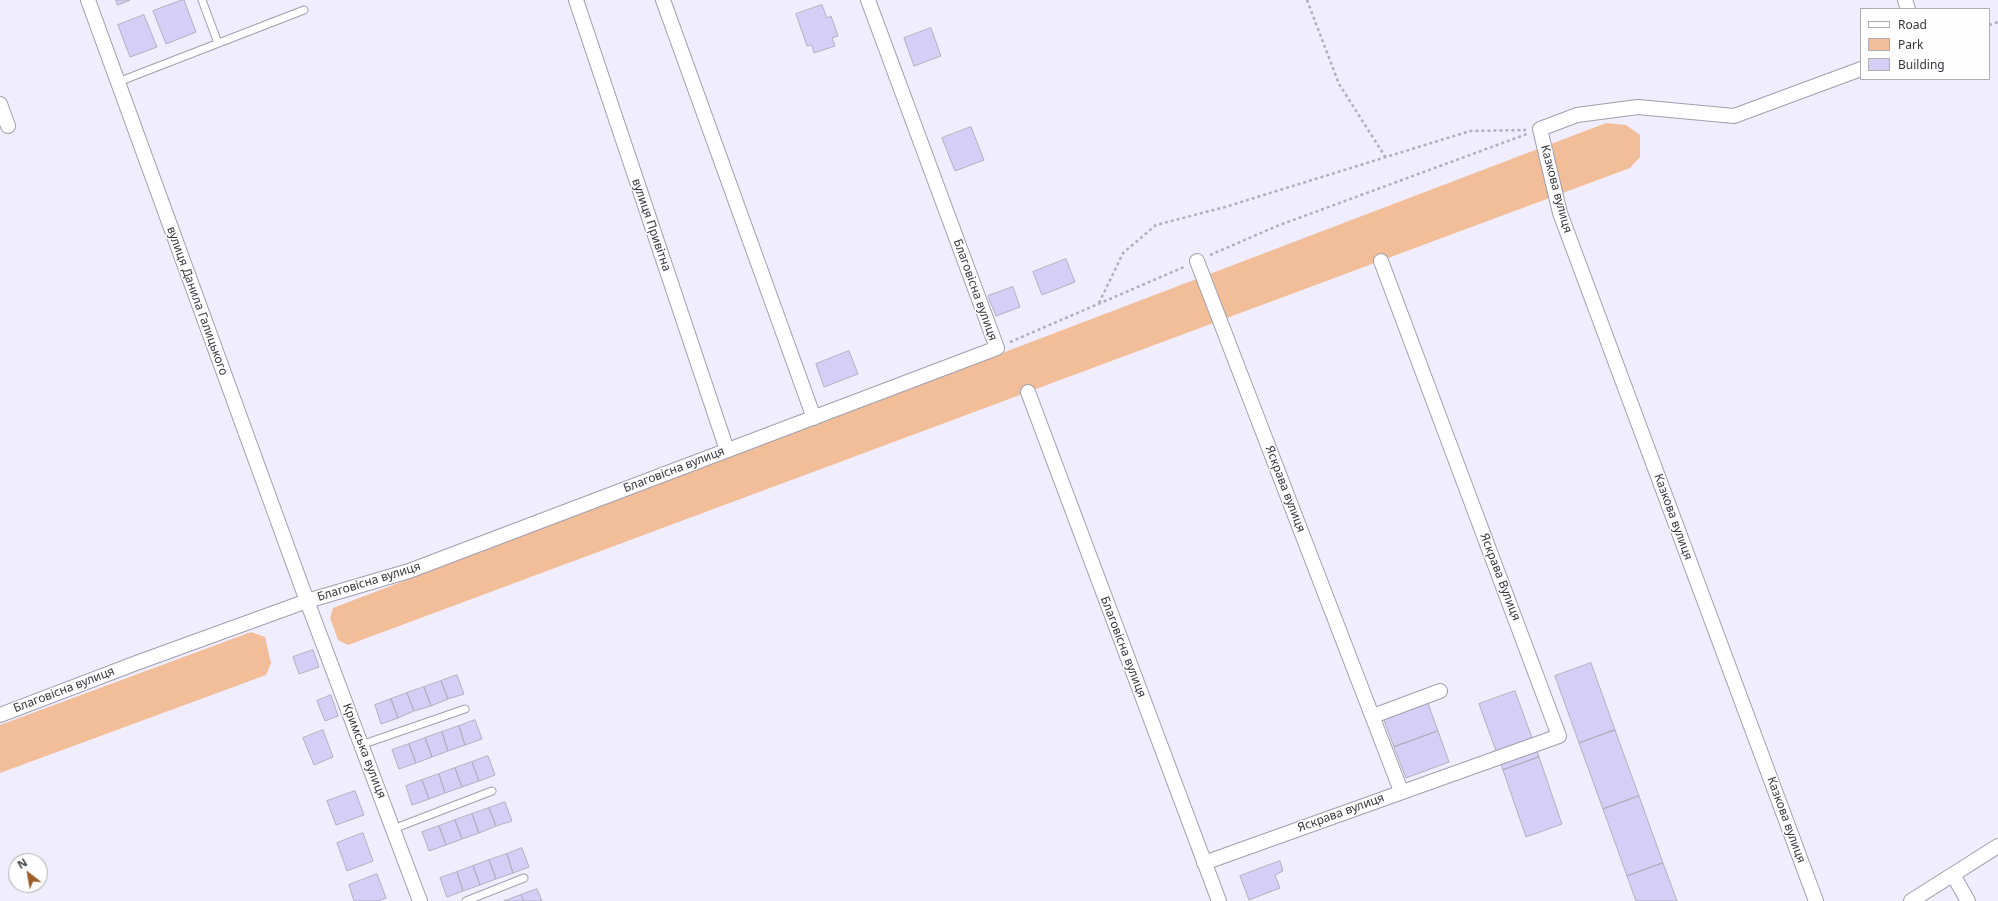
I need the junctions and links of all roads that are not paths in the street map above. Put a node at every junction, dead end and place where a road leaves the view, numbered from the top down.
1 (88, 0) edge
2 (202, 0) edge
3 (576, 0) edge
4 (663, 0) edge
5 (868, 0) edge
6 (304, 10) dead end
7 (218, 43) junction
8 (1860, 69) edge
9 (118, 82) junction
10 (0, 104) edge
11 (8, 126) dead end
12 (1197, 261) road end
13 (1381, 261) dead end
14 (1028, 392) dead end
15 (814, 418) junction
16 (727, 450) junction
17 (306, 601) junction
18 (1440, 691) dead end
19 (465, 709) dead end
20 (0, 715) edge
21 (1372, 716) junction
22 (361, 745) junction
23 (492, 791) dead end
24 (1401, 791) junction
25 (393, 829) junction
26 (1998, 846) edge
27 (1204, 863) junction
28 (1953, 875) junction
29 (524, 878) dead end
30 (420, 901) edge
31 (466, 901) edge
32 (1219, 901) edge
33 (1816, 901) edge
34 (1910, 901) edge
35 (1968, 901) edge

1 - 9 street, вулиця Данила Галицького
2 - 7 lane
3 - 16 street, вулиця Привітна
4 - 15 street
5 - 15 street, Благовісна вулиця
6 - 7 lane
7 - 9 lane
8 - 33 street, Казкова вулиця
9 - 17 street, вулиця Данила Галицького
10 - 11 street
12 - 21 street, Яскрава вулиця
13 - 24 street, Яскрава Вулиця
14 - 27 street, Благовісна вулиця
15 - 16 street, Благовісна вулиця
16 - 17 street, Благовісна вулиця
17 - 20 street, Благовісна вулиця
17 - 22 street, Кримська вулиця
18 - 21 street
19 - 22 lane
21 - 24 street, Яскрава вулиця
22 - 25 street, Кримська вулиця
23 - 25 lane
24 - 27 street, Яскрава вулиця
25 - 30 street, Кримська вулиця
26 - 28 street
27 - 32 street, Благовісна вулиця
28 - 34 street
28 - 35 street
29 - 31 lane

